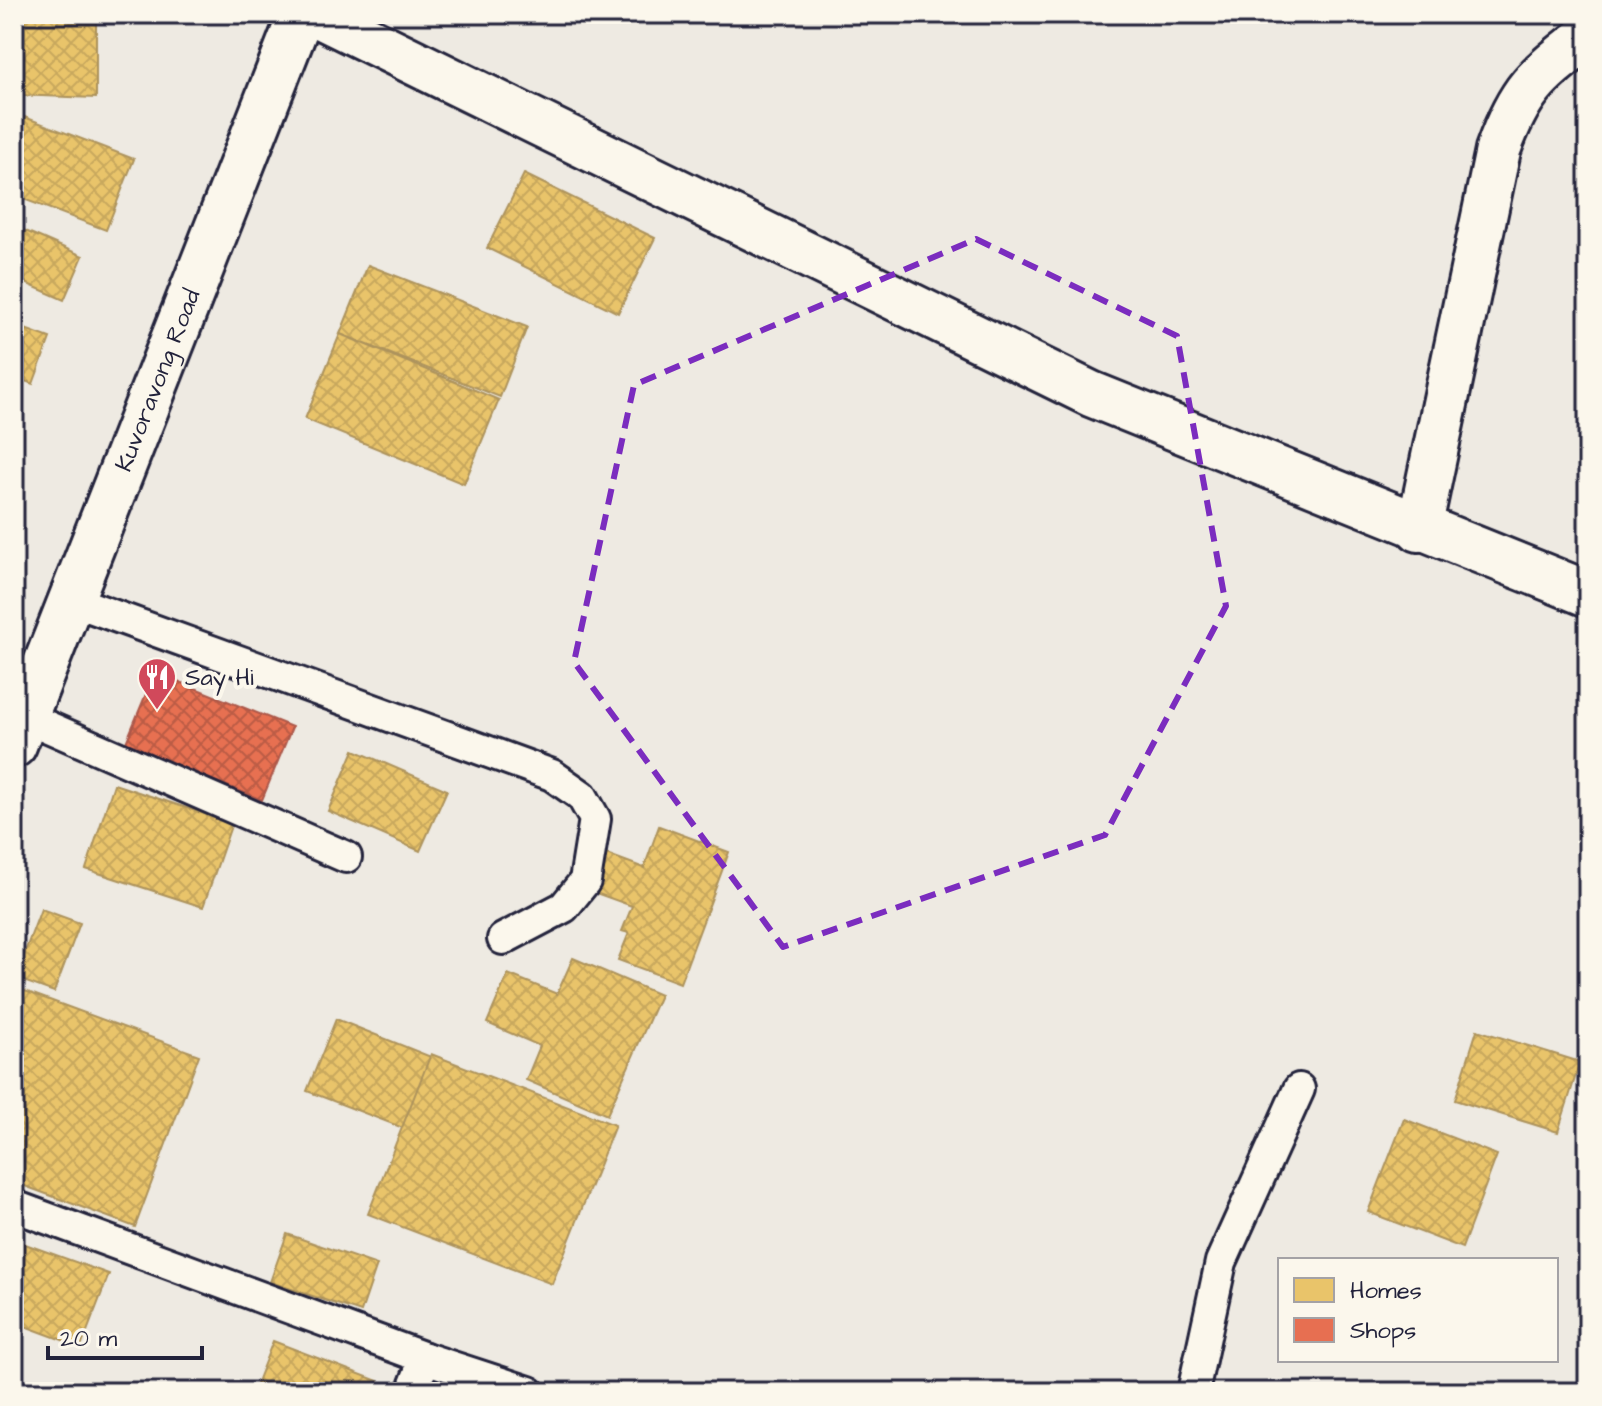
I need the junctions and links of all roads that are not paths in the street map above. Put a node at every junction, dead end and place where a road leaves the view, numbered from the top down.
1 (301, 14) edge
2 (316, 14) edge
3 (1588, 36) edge
4 (1419, 529) junction
5 (1588, 594) edge
6 (71, 600) junction
7 (18, 725) edge
8 (346, 857) dead end
9 (503, 939) dead end
10 (1299, 1089) dead end
11 (14, 1206) edge
12 (425, 1358) junction
13 (412, 1392) edge
14 (529, 1392) edge
15 (1193, 1392) edge

1 - 6 street, Kuvoravong Road
2 - 4 street
3 - 4 street
4 - 5 street
6 - 7 street, Kuvoravong Road
6 - 9 lane
7 - 8 lane
10 - 15 lane
11 - 12 lane
12 - 13 lane
12 - 14 lane

